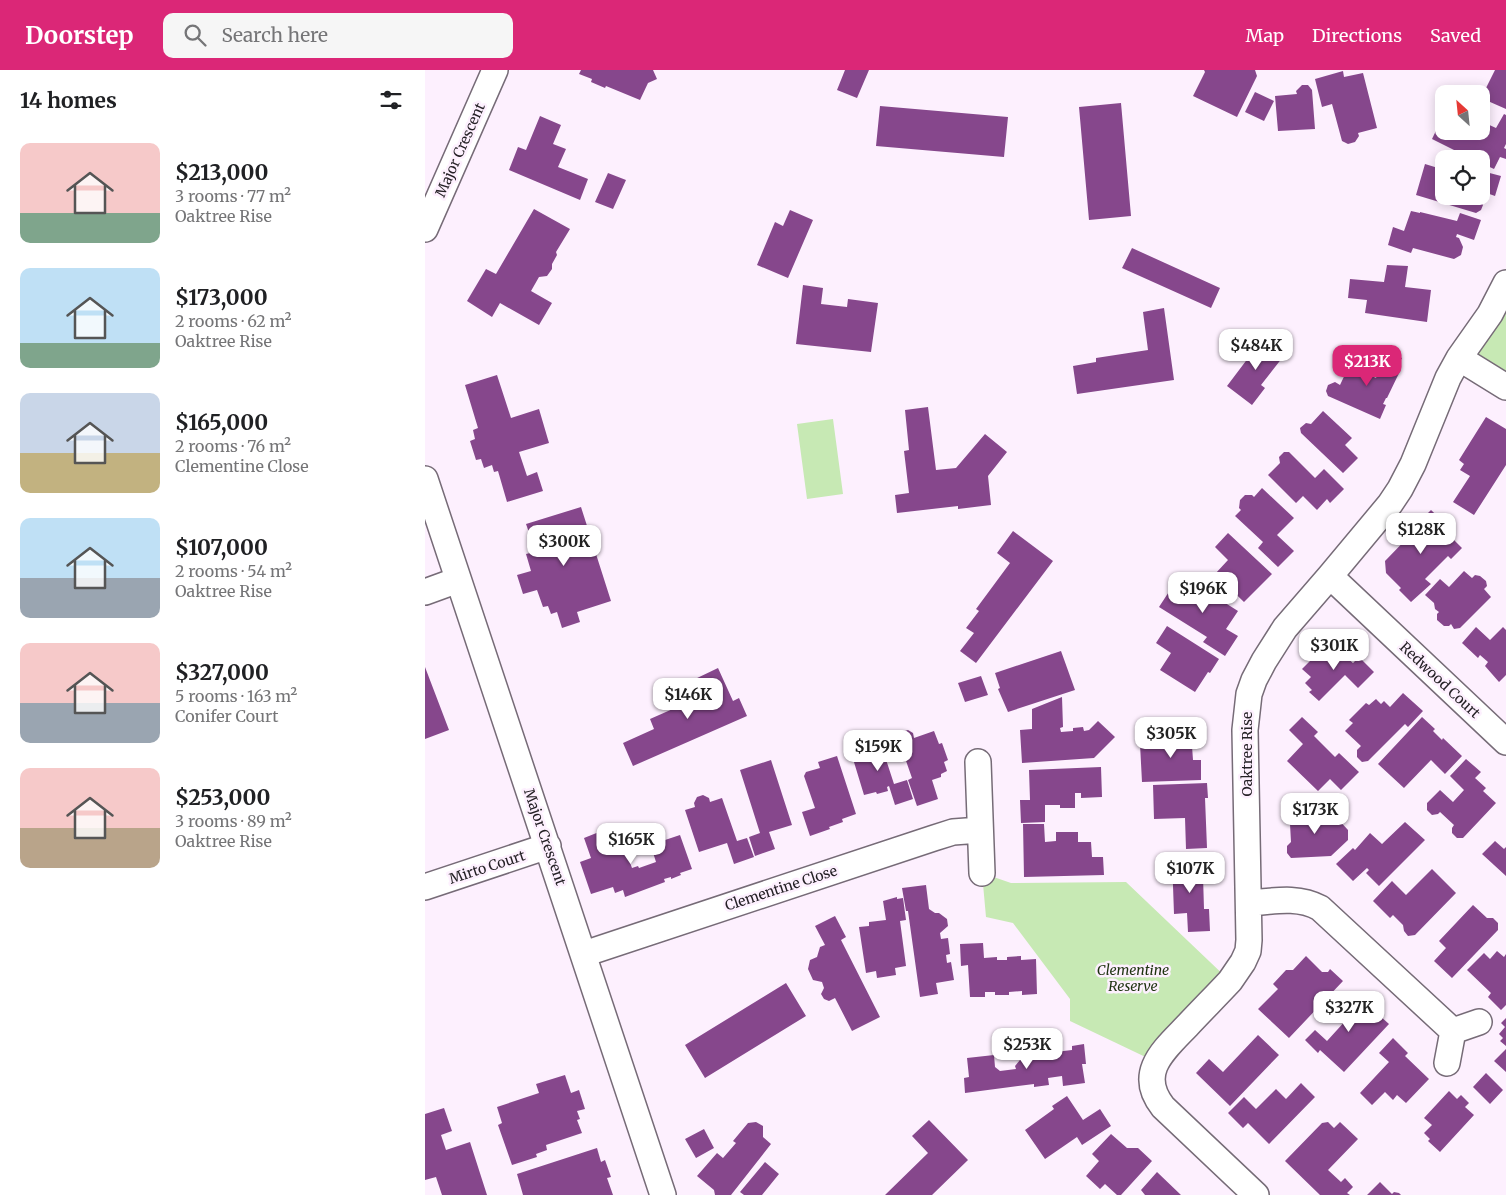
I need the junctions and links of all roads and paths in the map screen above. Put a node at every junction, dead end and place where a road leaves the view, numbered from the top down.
1 (495, 70) edge
2 (425, 229) edge
3 (1506, 283) edge
4 (1459, 358) junction
5 (1506, 388) edge
6 (425, 479) edge
7 (1330, 576) junction
8 (458, 580) junction
9 (425, 592) edge
10 (1506, 742) edge
11 (978, 762) dead end
12 (980, 830) junction
13 (548, 846) junction
14 (983, 873) dead end
15 (425, 888) edge
16 (1250, 903) junction
17 (584, 954) junction
18 (1479, 1022) dead end
19 (1453, 1031) junction
20 (1447, 1063) dead end
21 (663, 1195) edge
22 (1256, 1195) edge

1 - 2 street, Major Crescent
3 - 4 street, Oaktree Rise
4 - 5 street
4 - 7 street, Oaktree Rise
6 - 8 street, Major Crescent
7 - 10 street, Redwood Court
7 - 16 street, Oaktree Rise
8 - 9 street
8 - 13 street, Major Crescent
11 - 12 street
12 - 14 street
12 - 17 street, Clementine Close
13 - 15 street, Mirto Court
13 - 17 street, Major Crescent
16 - 19 street
16 - 22 street, Oaktree Rise
17 - 21 street, Major Crescent
18 - 19 street
19 - 20 street

